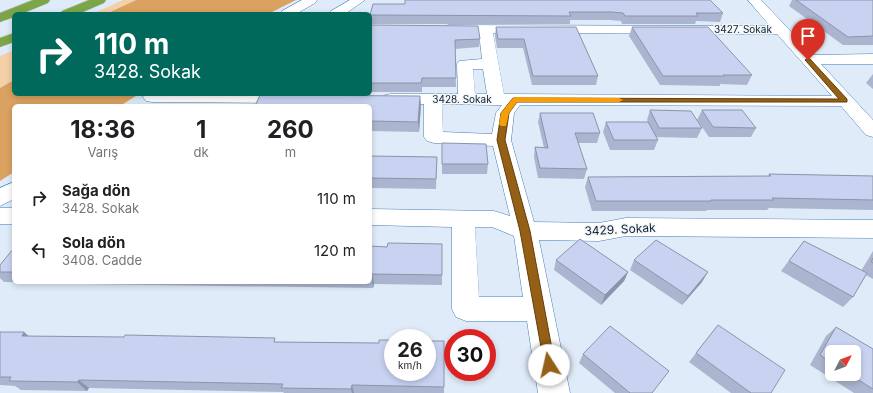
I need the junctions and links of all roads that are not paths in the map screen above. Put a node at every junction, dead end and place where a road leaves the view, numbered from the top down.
1 (44, 0) edge
2 (100, 0) edge
3 (311, 0) edge
4 (360, 0) edge
5 (754, 0) edge
6 (15, 12) edge
7 (72, 12) edge
8 (290, 12) edge
9 (339, 12) edge
10 (12, 13) edge
11 (0, 18) edge
12 (439, 29) edge
13 (485, 29) junction
14 (780, 30) junction
15 (12, 38) edge
16 (0, 43) edge
17 (873, 59) edge
18 (808, 60) junction
19 (490, 64) junction
20 (207, 96) edge
21 (307, 98) edge
22 (149, 99) edge
23 (378, 99) edge
24 (433, 99) junction
25 (467, 99) junction
26 (506, 100) junction
27 (844, 101) junction
28 (873, 132) edge
29 (501, 140) junction
30 (12, 190) edge
31 (0, 198) edge
32 (0, 216) edge
33 (12, 216) edge
34 (372, 217) edge
35 (463, 218) junction
36 (873, 229) edge
37 (525, 231) junction
38 (539, 309) junction
39 (554, 393) edge

1 - 6 highway
2 - 7 highway
3 - 8 street
4 - 9 street
5 - 14 street
10 - 11 highway
12 - 13 street, 3427. Sokak
13 - 14 street, 3427. Sokak
13 - 19 street
14 - 18 street
15 - 16 highway
17 - 18 street
18 - 27 street
19 - 25 street
19 - 26 street
20 - 21 street
20 - 22 street
23 - 24 street, 3428. Sokak
24 - 25 street, 3428. Sokak
24 - 29 street
25 - 26 street, 3428. Sokak
26 - 27 street, 3428. Sokak
26 - 29 street
27 - 28 street
29 - 37 street
30 - 31 street
32 - 33 street
34 - 35 street, 3429. Sokak
35 - 37 street, 3429. Sokak
35 - 38 street
36 - 37 street, 3429. Sokak
37 - 38 street
38 - 39 street

